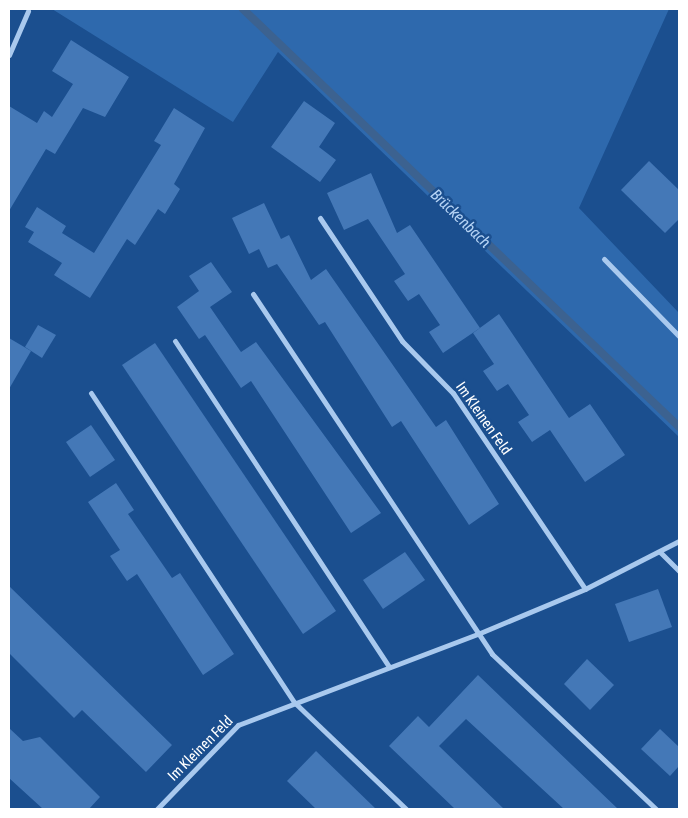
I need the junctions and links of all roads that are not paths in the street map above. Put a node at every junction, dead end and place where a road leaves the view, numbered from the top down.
1 (28, 11) dead end
2 (9, 55) edge
3 (320, 218) dead end
4 (604, 259) dead end
5 (254, 294) dead end
6 (679, 336) edge
7 (174, 341) dead end
8 (91, 393) dead end
9 (679, 541) edge
10 (660, 552) junction
11 (679, 571) edge
12 (585, 589) junction
13 (480, 633) junction
14 (389, 667) junction
15 (294, 702) junction
16 (157, 809) edge
17 (406, 809) edge
18 (656, 809) edge

1 - 2 street
3 - 12 street, Im Kleinen Feld
4 - 6 street
5 - 13 street
7 - 14 street
8 - 15 street
9 - 10 street, Im Kleinen Feld
10 - 11 street
10 - 12 street, Im Kleinen Feld
12 - 13 street, Im Kleinen Feld
13 - 14 street, Im Kleinen Feld
13 - 18 street
14 - 15 street, Im Kleinen Feld
15 - 16 street, Im Kleinen Feld
15 - 17 street

